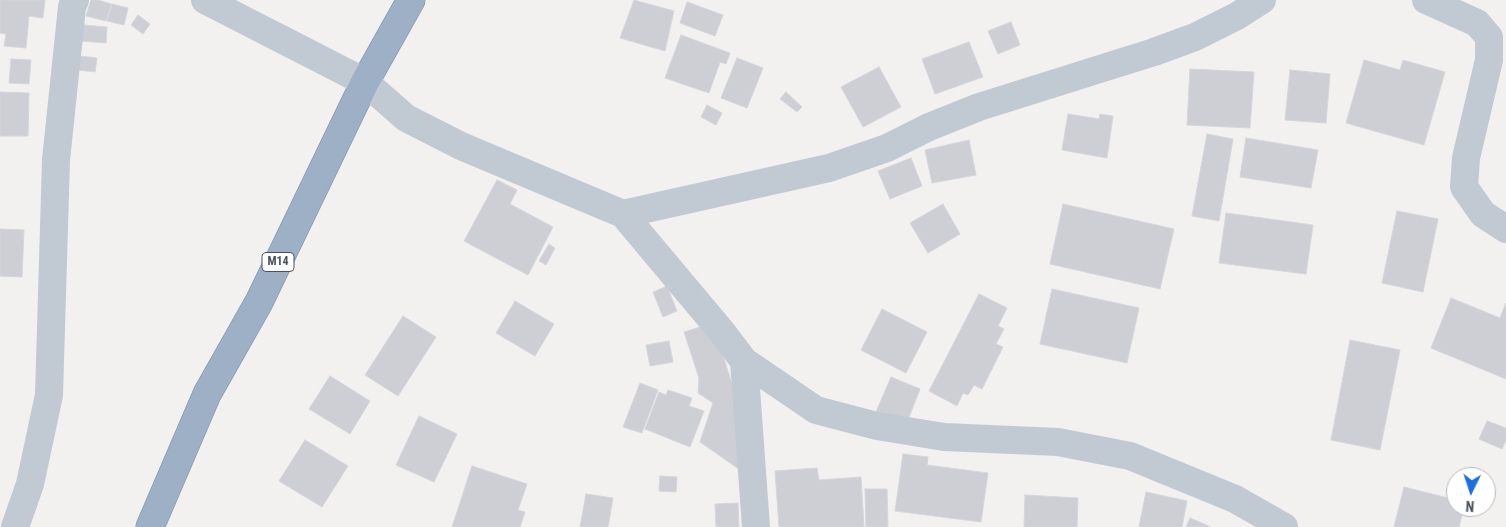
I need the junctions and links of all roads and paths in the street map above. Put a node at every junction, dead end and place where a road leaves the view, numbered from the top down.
1 (75, 0) edge
2 (205, 0) edge
3 (411, 0) edge
4 (1262, 0) edge
5 (1426, 0) edge
6 (365, 82) junction
7 (623, 214) junction
8 (1506, 229) edge
9 (744, 361) junction
10 (15, 527) edge
11 (150, 527) edge
12 (756, 527) edge
13 (1284, 527) edge

1 - 10 street
2 - 6 street
3 - 6 highway, M14
4 - 7 street
5 - 8 street
6 - 7 street
6 - 11 highway, M14
7 - 9 street
9 - 12 street
9 - 13 street

